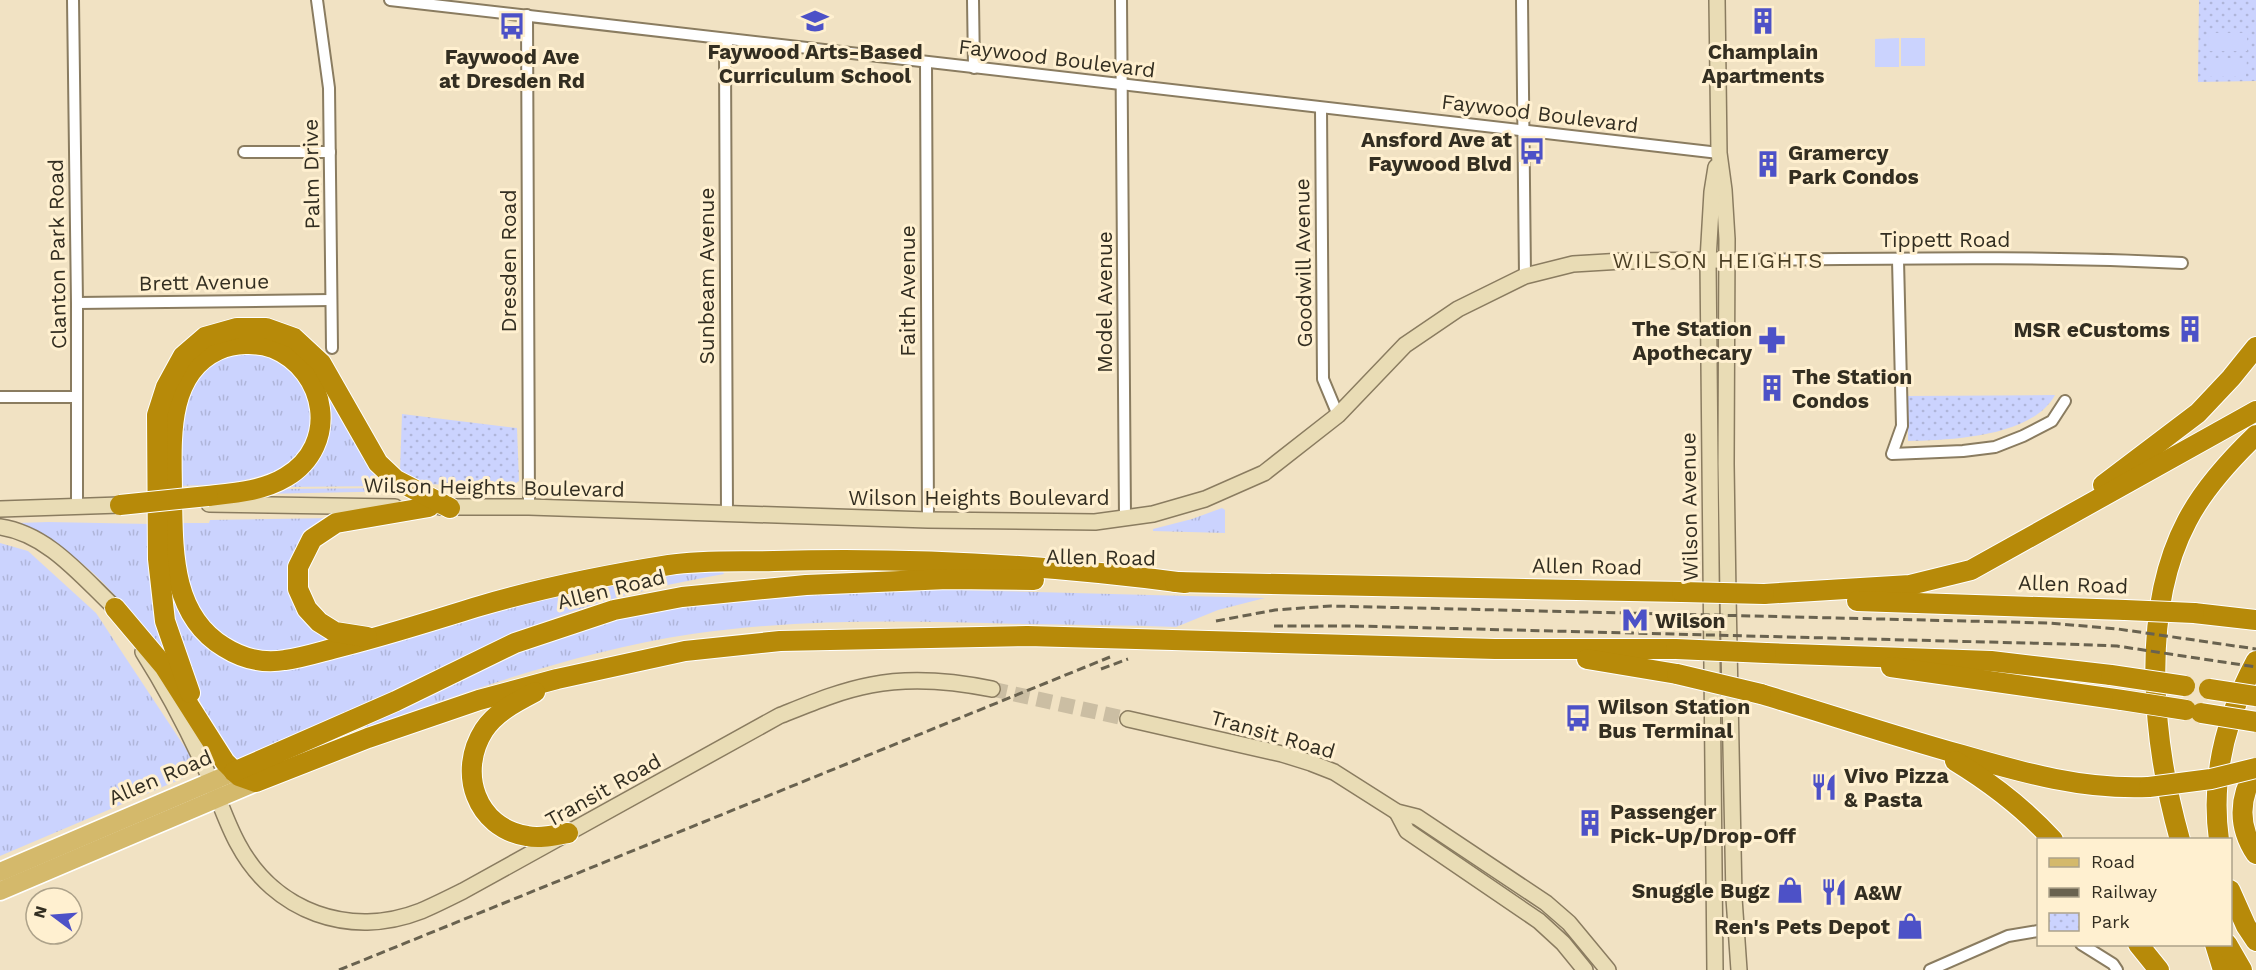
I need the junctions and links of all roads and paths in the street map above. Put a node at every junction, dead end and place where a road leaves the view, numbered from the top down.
1 (73, 0) edge
2 (317, 0) edge
3 (390, 0) edge
4 (973, 0) edge
5 (1121, 0) edge
6 (1522, 0) edge
7 (1717, 0) edge
8 (471, 4) edge
9 (527, 15) junction
10 (728, 39) junction
11 (926, 62) junction
12 (974, 68) junction
13 (1122, 85) junction
14 (1321, 108) junction
15 (1523, 131) junction
16 (244, 152) dead end
17 (330, 152) junction
18 (1719, 153) junction
19 (1708, 260) junction
20 (1727, 260) junction
21 (1898, 260) junction
22 (2182, 263) dead end
23 (1525, 276) junction
24 (331, 300) junction
25 (77, 303) junction
26 (2256, 347) edge
27 (332, 348) dead end
28 (77, 397) junction
29 (0, 398) edge
30 (2065, 401) dead end
31 (2256, 411) edge
32 (1338, 415) junction
33 (2256, 435) edge
34 (208, 500) junction
35 (120, 505) joint
36 (77, 507) junction
37 (429, 507) junction
38 (529, 507) junction
39 (0, 508) edge
40 (450, 508) junction
41 (727, 514) junction
42 (1125, 519) junction
43 (928, 520) junction
44 (2052, 525) junction
45 (0, 527) edge
46 (1185, 583) junction
47 (1764, 594) junction
48 (115, 608) junction
49 (2250, 619) edge
50 (376, 638) junction
51 (1495, 650) junction
52 (1812, 655) junction
53 (2256, 661) edge
54 (557, 679) junction
55 (992, 689) tunnel mouth
56 (2256, 696) edge
57 (1128, 719) tunnel mouth
58 (2256, 722) edge
59 (203, 727) junction
60 (1911, 741) junction
61 (2256, 769) edge
62 (234, 772) junction
63 (211, 781) junction
64 (256, 782) junction
65 (219, 799) junction
66 (1397, 812) junction
67 (568, 833) junction
68 (2052, 838) edge
69 (2180, 838) edge
70 (2219, 838) edge
71 (2256, 854) edge
72 (0, 872) edge
73 (0, 891) edge
74 (2232, 895) edge
75 (2037, 931) edge
76 (2256, 942) edge
77 (2083, 946) edge
78 (2139, 946) edge
79 (2215, 946) edge
80 (2228, 946) edge
81 (1585, 970) edge
82 (1608, 970) edge
83 (1716, 970) edge
84 (1739, 970) edge
85 (1930, 970) edge
86 (2117, 970) edge
87 (2158, 970) edge
88 (2223, 970) edge
89 (2242, 970) edge

1 - 25 street, Clanton Park Road
2 - 17 street, Palm Drive
3 - 8 street, Faywood Boulevard
4 - 12 street
5 - 13 street, Model Avenue
6 - 15 street
7 - 18 main road, Wilson Avenue
8 - 9 street, Faywood Boulevard
9 - 10 street, Faywood Boulevard
9 - 38 street, Dresden Road
10 - 11 street, Faywood Boulevard
10 - 41 street, Sunbeam Avenue
11 - 12 street, Faywood Boulevard
11 - 43 street, Faith Avenue
12 - 13 street, Faywood Boulevard
13 - 14 street, Faywood Boulevard
13 - 42 street, Model Avenue
14 - 15 street, Faywood Boulevard
14 - 32 street, Goodwill Avenue
15 - 18 street, Faywood Boulevard
15 - 23 street
16 - 17 street
17 - 24 street, Palm Drive
18 - 19 main road, Wilson Avenue
18 - 20 main road, Wilson Avenue
19 - 20 main road, Tippett Road
19 - 23 main road, Wilson Heights Boulevard
19 - 83 main road, Wilson Avenue
20 - 21 street, Tippett Road
20 - 84 main road, Wilson Avenue
21 - 22 street, Tippett Road
21 - 30 street
23 - 32 main road, Wilson Heights Boulevard
24 - 25 street, Brett Avenue
24 - 27 street, Palm Drive
25 - 28 street, Clanton Park Road
26 - 44 highway
28 - 29 street
28 - 36 street, Clanton Park Road
31 - 44 highway
32 - 42 main road, Wilson Heights Boulevard
33 - 69 highway
34 - 35 highway, bridge
34 - 37 main road, Wilson Heights Boulevard
34 - 50 highway
35 - 36 main road
36 - 39 main road
37 - 40 main road, Wilson Heights Boulevard
37 - 50 highway
38 - 40 main road, Wilson Heights Boulevard
38 - 41 main road, Wilson Heights Boulevard
40 - 59 highway
41 - 43 main road, Wilson Heights Boulevard
42 - 43 main road, Wilson Heights Boulevard
44 - 47 highway
45 - 48 main road, Transit Road
46 - 47 highway, Allen Road, bridge
46 - 50 highway
46 - 62 highway, Allen Road
47 - 49 highway, Allen Road, bridge
48 - 59 highway
48 - 63 main road, Transit Road
51 - 52 highway, Allen Road, bridge
51 - 54 highway, Allen Road
51 - 60 highway, bridge
52 - 56 highway, Allen Road, bridge
52 - 58 highway, bridge
53 - 70 highway
54 - 64 highway, Allen Road
54 - 67 highway
55 - 67 main road, Transit Road
57 - 66 main road, Transit Road
59 - 62 highway
60 - 61 highway, bridge
60 - 68 highway
61 - 71 highway
62 - 63 main road, Allen Road
62 - 64 highway
63 - 65 main road, Transit Road
63 - 72 main road, Allen Road
64 - 65 main road, Allen Road
65 - 67 main road, Transit Road
65 - 73 main road, Allen Road
66 - 81 main road, Transit Road
66 - 82 main road, Transit Road
74 - 76 highway
75 - 85 street
77 - 86 street
78 - 87 highway
79 - 88 highway
80 - 89 highway

